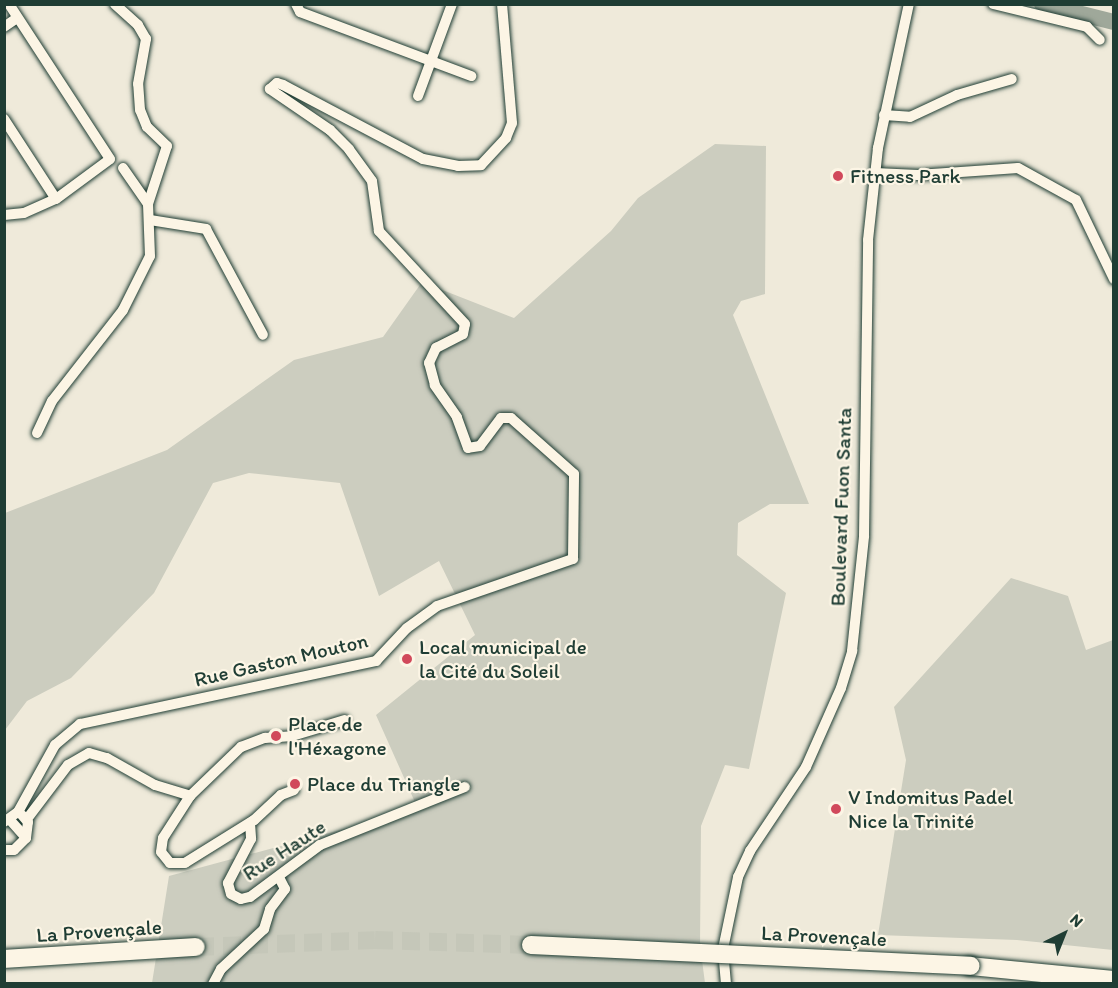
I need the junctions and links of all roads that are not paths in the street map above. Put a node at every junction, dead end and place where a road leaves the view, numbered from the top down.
1 (9, 4) edge
2 (115, 4) edge
3 (452, 4) edge
4 (502, 4) edge
5 (909, 4) edge
6 (993, 4) edge
7 (298, 8) edge
8 (17, 18) junction
9 (4, 27) edge
10 (1100, 40) dead end
11 (432, 61) junction
12 (471, 76) dead end
13 (1012, 79) dead end
14 (418, 96) dead end
15 (884, 115) junction
16 (4, 119) edge
17 (123, 168) dead end
18 (875, 173) junction
19 (56, 199) junction
20 (148, 204) junction
21 (4, 215) edge
22 (150, 220) junction
23 (1113, 279) edge
24 (263, 335) dead end
25 (37, 433) dead end
26 (345, 720) dead end
27 (465, 787) dead end
28 (294, 790) dead end
29 (190, 796) junction
30 (15, 818) edge
31 (250, 823) junction
32 (26, 838) junction
33 (4, 850) edge
34 (279, 877) junction
35 (531, 945) tunnel mouth
36 (196, 947) tunnel mouth
37 (4, 959) edge
38 (1113, 980) edge
39 (213, 984) edge
40 (726, 984) edge

1 - 8 street
2 - 20 street
3 - 11 street
4 - 30 street, Rue Gaston Mouton
5 - 15 street, Boulevard Fuon Santa
6 - 10 street
7 - 11 street
8 - 9 street
8 - 19 street
11 - 12 street
11 - 14 street
13 - 15 street
15 - 18 street, Boulevard Fuon Santa
16 - 19 street
17 - 20 street
18 - 23 street
18 - 40 street, Boulevard Fuon Santa
19 - 21 street
20 - 22 street
22 - 24 street
22 - 25 street
26 - 29 street
27 - 34 street, Rue Haute
28 - 31 street
29 - 30 street
29 - 31 street
30 - 32 street
30 - 32 street
31 - 34 street, Rue Haute
32 - 33 street
34 - 39 street
35 - 38 highway, La Provençale, bridge
36 - 37 highway, La Provençale

